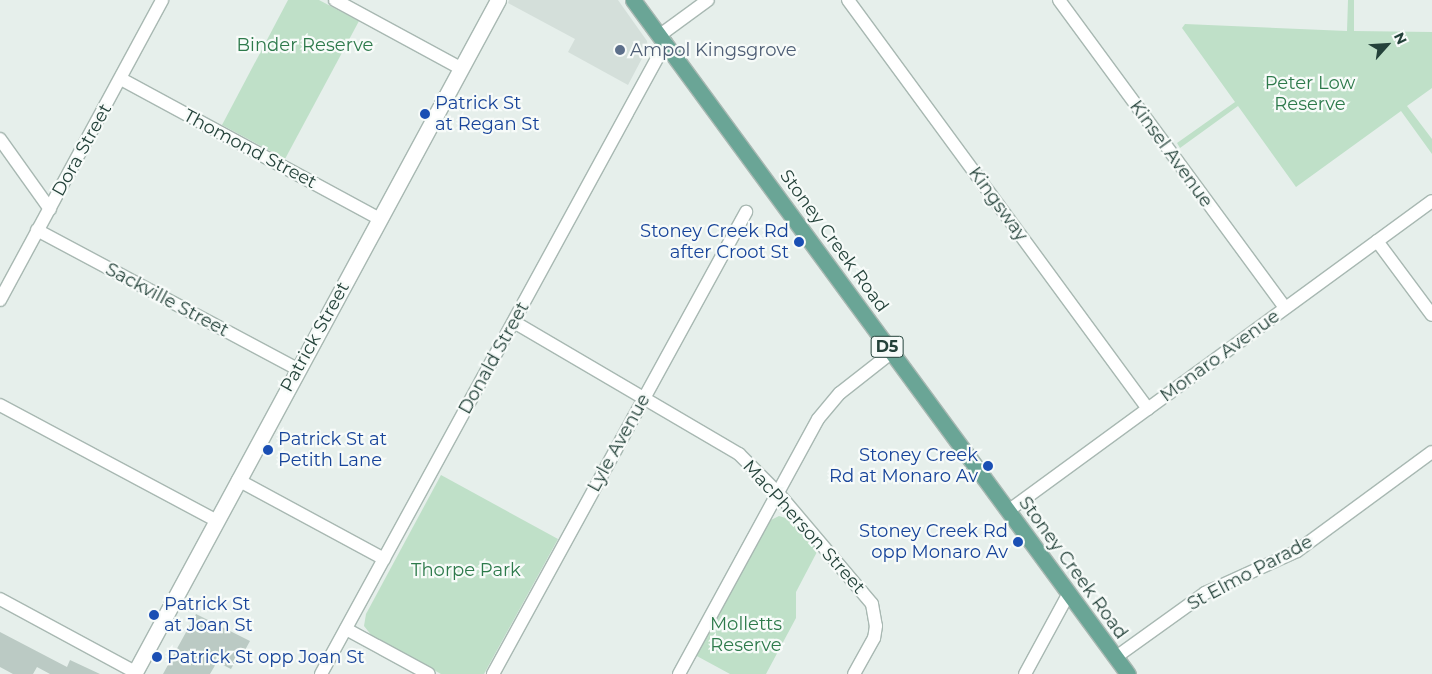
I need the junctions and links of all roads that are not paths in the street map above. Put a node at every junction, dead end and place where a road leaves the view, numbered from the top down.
1 (162, 0) edge
2 (335, 0) edge
3 (498, 0) edge
4 (633, 0) edge
5 (708, 0) edge
6 (848, 0) edge
7 (1059, 0) edge
8 (663, 39) junction
9 (460, 68) junction
10 (121, 79) junction
11 (0, 139) edge
12 (1432, 200) edge
13 (50, 209) junction
14 (746, 212) dead end
15 (380, 219) junction
16 (38, 230) junction
17 (1377, 240) junction
18 (0, 300) edge
19 (1285, 308) junction
20 (1432, 315) edge
21 (514, 322) junction
22 (892, 353) junction
23 (297, 369) junction
24 (643, 398) junction
25 (0, 405) edge
26 (1148, 409) junction
27 (1430, 459) edge
28 (238, 480) junction
29 (778, 493) junction
30 (1008, 511) junction
31 (217, 521) junction
32 (384, 559) junction
33 (1069, 593) junction
34 (0, 599) edge
35 (346, 629) junction
36 (1116, 657) junction
37 (135, 673) edge
38 (321, 674) edge
39 (429, 674) edge
40 (493, 674) edge
41 (679, 674) edge
42 (854, 674) edge
43 (1025, 674) edge
44 (1128, 674) edge

1 - 10 street, Dora Street
2 - 9 street
3 - 9 street, Patrick Street
4 - 8 main road, Stoney Creek Road / D5
5 - 8 street
6 - 26 street, Kingsway
7 - 19 street, Kinsel Avenue
8 - 21 street, Donald Street
8 - 22 main road, Stoney Creek Road / D5
9 - 15 street, Patrick Street
10 - 13 street, Dora Street
10 - 15 street, Thomond Street
11 - 13 street
12 - 17 street, Monaro Avenue
13 - 16 street, Dora Street
14 - 24 street, Lyle Avenue
15 - 23 street, Patrick Street
16 - 18 street, Dora Street
16 - 23 street, Sackville Street
17 - 19 street, Monaro Avenue
17 - 20 street
19 - 26 street, Monaro Avenue
21 - 24 street, MacPherson Street
21 - 32 street, Donald Street
22 - 29 street
22 - 30 main road, Stoney Creek Road / D5
23 - 28 street, Patrick Street
24 - 29 street, MacPherson Street
24 - 40 street, Lyle Avenue
25 - 31 street
26 - 30 street, Monaro Avenue
27 - 36 street, St Elmo Parade
28 - 31 street, Patrick Street
28 - 32 street
29 - 41 street
29 - 42 street, MacPherson Street
30 - 33 main road, Stoney Creek Road / D5
31 - 37 street, Patrick Street
32 - 35 street, Donald Street
33 - 36 main road, Stoney Creek Road / D5
33 - 43 street
34 - 37 street
35 - 38 street, Donald Street
35 - 39 street
36 - 44 main road, Stoney Creek Road / D5

